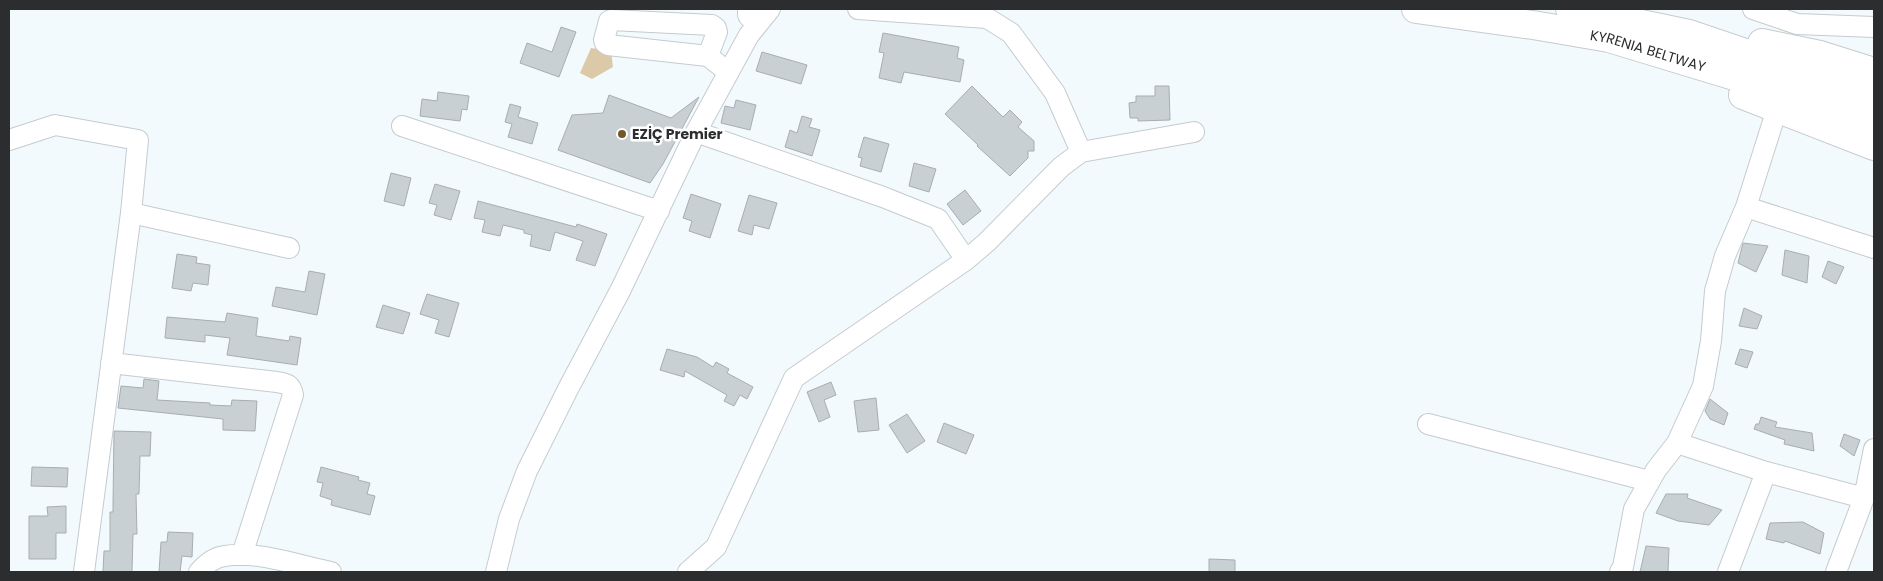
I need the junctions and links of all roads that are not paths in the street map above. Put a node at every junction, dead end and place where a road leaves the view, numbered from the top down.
1 (858, 9) edge
2 (1416, 9) edge
3 (1570, 9) edge
4 (1753, 9) edge
5 (755, 15) edge
6 (1798, 16) edge
7 (1874, 27) edge
8 (1689, 34) junction
9 (708, 56) junction
10 (1674, 59) junction
11 (728, 72) junction
12 (1874, 72) edge
13 (1874, 98) edge
14 (1777, 109) junction
15 (1874, 123) edge
16 (402, 126) dead end
17 (696, 132) junction
18 (1194, 132) dead end
19 (9, 140) edge
20 (1874, 146) edge
21 (1081, 152) junction
22 (1746, 207) junction
23 (659, 211) junction
24 (131, 213) junction
25 (289, 248) dead end
26 (1874, 248) edge
27 (966, 260) junction
28 (111, 363) junction
29 (1428, 424) dead end
30 (1677, 443) junction
31 (1874, 449) edge
32 (1766, 472) junction
33 (1649, 482) junction
34 (1864, 498) junction
35 (242, 555) junction
36 (84, 572) edge
37 (200, 572) edge
38 (331, 572) edge
39 (496, 572) edge
40 (688, 572) edge
41 (1620, 572) edge
42 (1728, 572) edge
43 (1836, 572) edge

1 - 21 street
2 - 10 highway, KYRENIA BELTWAY
3 - 8 highway, KYRENIA BELTWAY
4 - 6 street
5 - 11 street
6 - 7 street
8 - 12 highway
8 - 13 highway, KYRENIA BELTWAY
9 - 9 street
9 - 11 street
10 - 14 highway
10 - 15 highway, KYRENIA BELTWAY
11 - 17 street
14 - 20 highway
14 - 22 street
16 - 23 street
17 - 23 street
17 - 27 street
18 - 21 street
19 - 24 street
21 - 27 street
22 - 26 street
22 - 30 street
23 - 39 street
24 - 25 street
24 - 28 street
27 - 40 street
28 - 35 street
28 - 36 street
29 - 33 street
30 - 32 street
30 - 33 street
31 - 34 street
32 - 34 street
32 - 42 street
33 - 41 street
34 - 43 street
35 - 37 street
35 - 38 street

